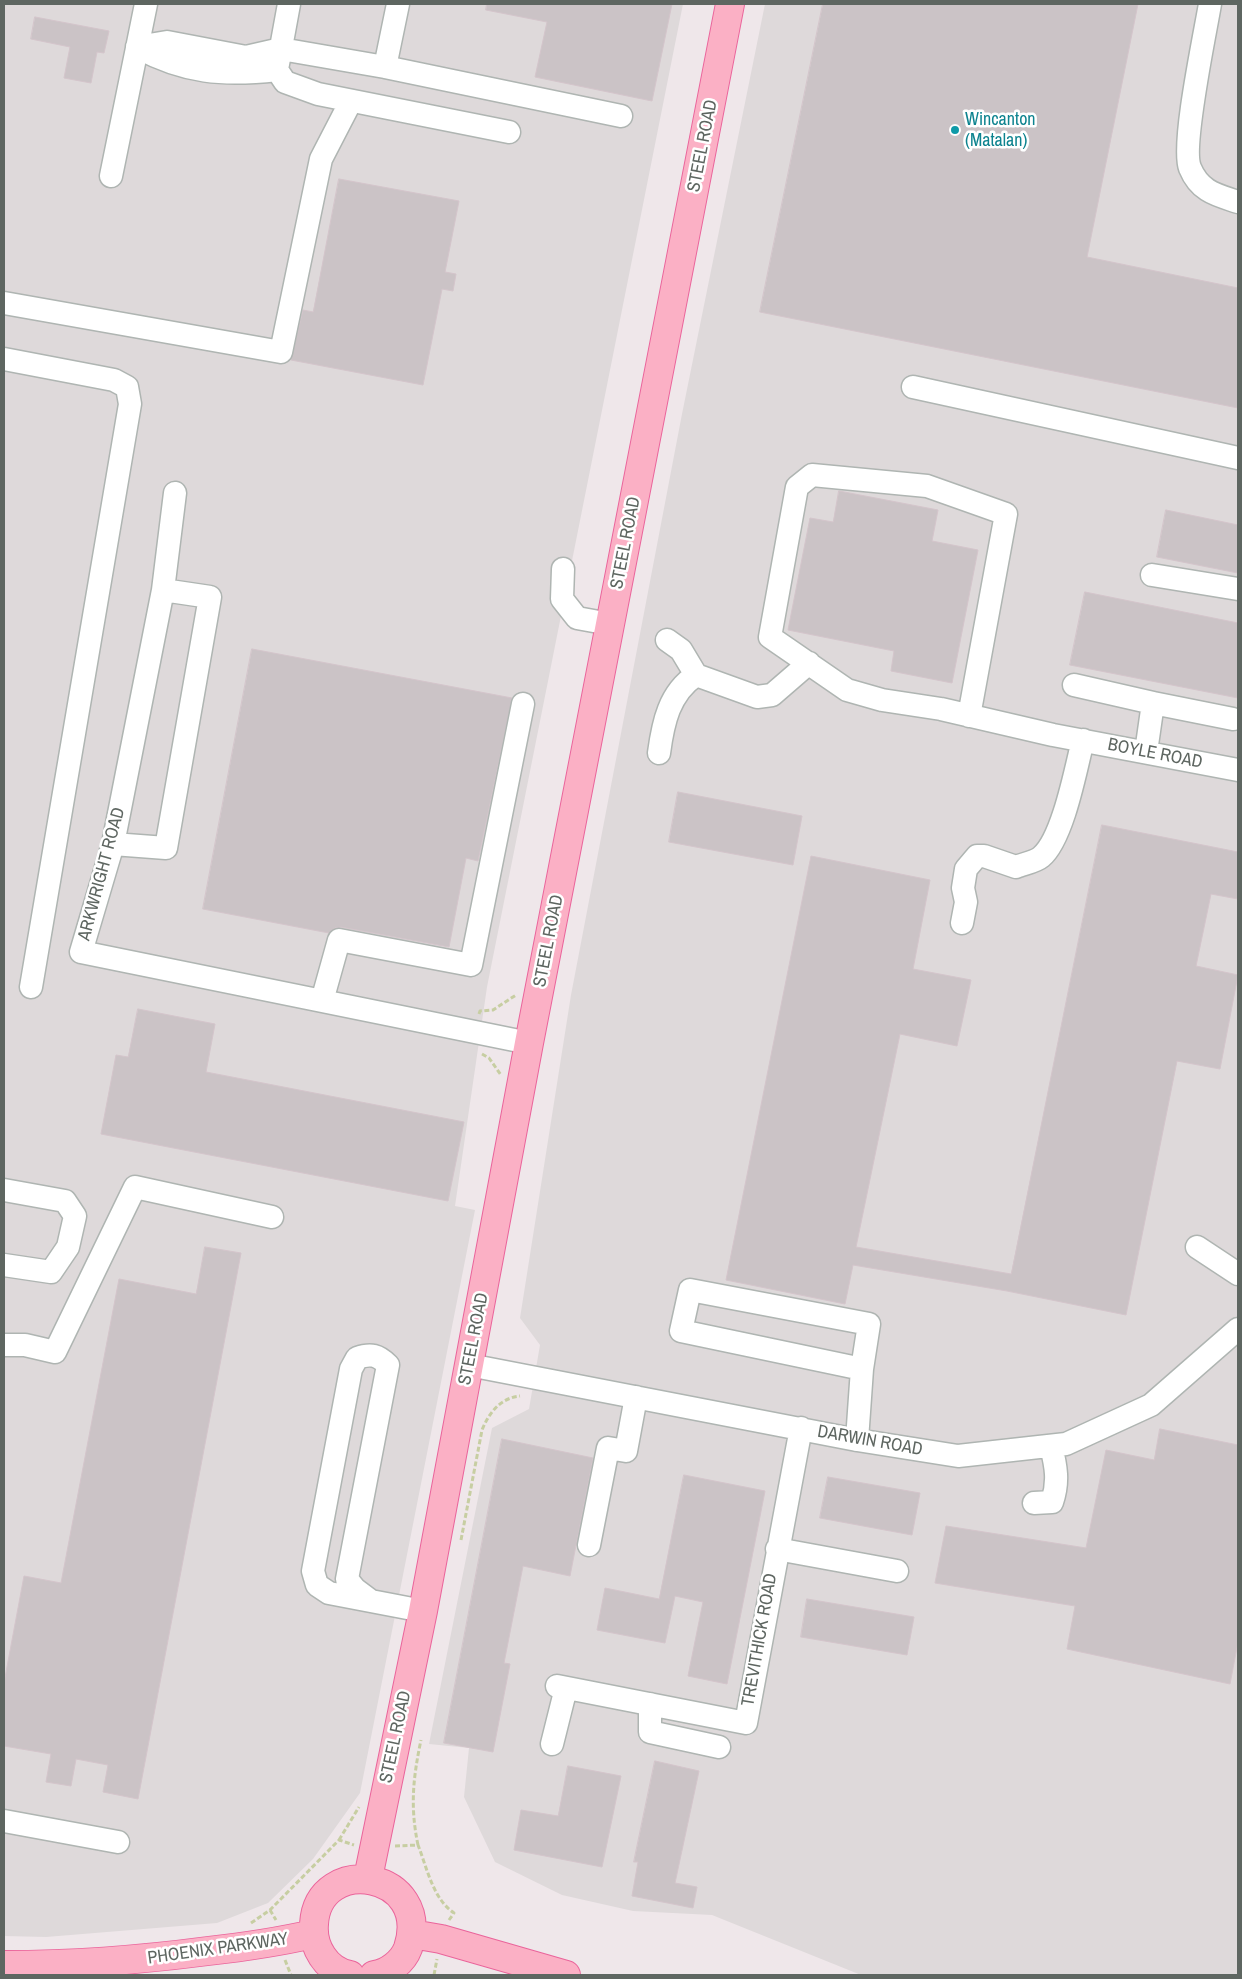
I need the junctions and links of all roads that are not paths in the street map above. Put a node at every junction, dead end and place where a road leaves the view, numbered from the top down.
1 (146, 4) edge
2 (289, 4) edge
3 (398, 4) edge
4 (730, 4) edge
5 (1210, 4) edge
6 (137, 47) junction
7 (279, 59) junction
8 (385, 67) junction
9 (351, 101) junction
10 (621, 116) dead end
11 (509, 132) dead end
12 (111, 176) dead end
13 (1238, 202) edge
14 (4, 303) edge
15 (4, 359) edge
16 (913, 387) dead end
17 (1238, 458) edge
18 (175, 493) dead end
19 (563, 569) dead end
20 (1152, 575) dead end
21 (1238, 589) edge
22 (163, 590) junction
23 (610, 624) junction
24 (667, 640) dead end
25 (809, 664) junction
26 (696, 674) junction
27 (1074, 685) dead end
28 (1153, 703) junction
29 (522, 704) dead end
30 (968, 716) junction
31 (1233, 719) dead end
32 (1077, 739) junction
33 (1146, 752) junction
34 (659, 753) dead end
35 (1238, 770) edge
36 (113, 844) junction
37 (962, 923) dead end
38 (31, 987) dead end
39 (322, 1001) junction
40 (529, 1043) junction
41 (4, 1190) edge
42 (272, 1217) dead end
43 (1197, 1247) dead end
44 (4, 1265) edge
45 (1238, 1274) edge
46 (1238, 1329) edge
47 (4, 1346) edge
48 (469, 1365) junction
49 (862, 1369) junction
50 (636, 1397) junction
51 (800, 1428) junction
52 (857, 1440) junction
53 (1051, 1446) junction
54 (1034, 1503) dead end
55 (588, 1545) dead end
56 (777, 1549) junction
57 (897, 1571) dead end
58 (371, 1601) junction
59 (423, 1611) junction
60 (650, 1704) junction
61 (552, 1744) dead end
62 (719, 1748) dead end
63 (4, 1821) edge
64 (118, 1842) dead end
65 (368, 1878) junction
66 (313, 1934) junction
67 (412, 1934) junction
68 (4, 1965) edge
69 (350, 1975) edge
70 (374, 1975) edge
71 (566, 1975) edge

1 - 6 street
2 - 7 street
3 - 8 street
4 - 23 main road, STEEL ROAD
5 - 13 street
6 - 7 street
6 - 12 street
7 - 8 street
7 - 9 street
8 - 10 street
9 - 11 street
9 - 14 street
15 - 38 street
16 - 17 street
18 - 22 street, ARKWRIGHT ROAD
19 - 23 street
20 - 21 street
22 - 36 street, ARKWRIGHT ROAD
22 - 36 street
23 - 40 main road, STEEL ROAD
24 - 26 street
25 - 26 street
25 - 30 street, BOYLE ROAD
25 - 30 street, BOYLE ROAD
26 - 34 street
27 - 28 street
28 - 31 street
28 - 33 street
29 - 39 street
30 - 32 street, BOYLE ROAD
32 - 33 street, BOYLE ROAD
32 - 37 street
33 - 35 street, BOYLE ROAD
36 - 39 street, ARKWRIGHT ROAD
39 - 40 street, ARKWRIGHT ROAD
40 - 48 main road, STEEL ROAD
41 - 44 street
42 - 47 street
43 - 45 street
46 - 53 street, DARWIN ROAD
48 - 50 street, DARWIN ROAD
48 - 59 main road, STEEL ROAD
49 - 49 street
49 - 52 street
50 - 51 street, DARWIN ROAD
50 - 55 street
51 - 52 street, DARWIN ROAD
51 - 56 street, TREVITHICK ROAD
52 - 53 street, DARWIN ROAD
53 - 54 street
56 - 57 street
56 - 60 street, TREVITHICK ROAD
58 - 58 street
58 - 59 street
59 - 65 main road, STEEL ROAD
60 - 61 street, TREVITHICK ROAD
60 - 62 street
63 - 64 street
65 - 66 main road
65 - 67 main road
66 - 68 main road, PHOENIX PARKWAY
66 - 69 main road
67 - 70 main road
67 - 71 main road

